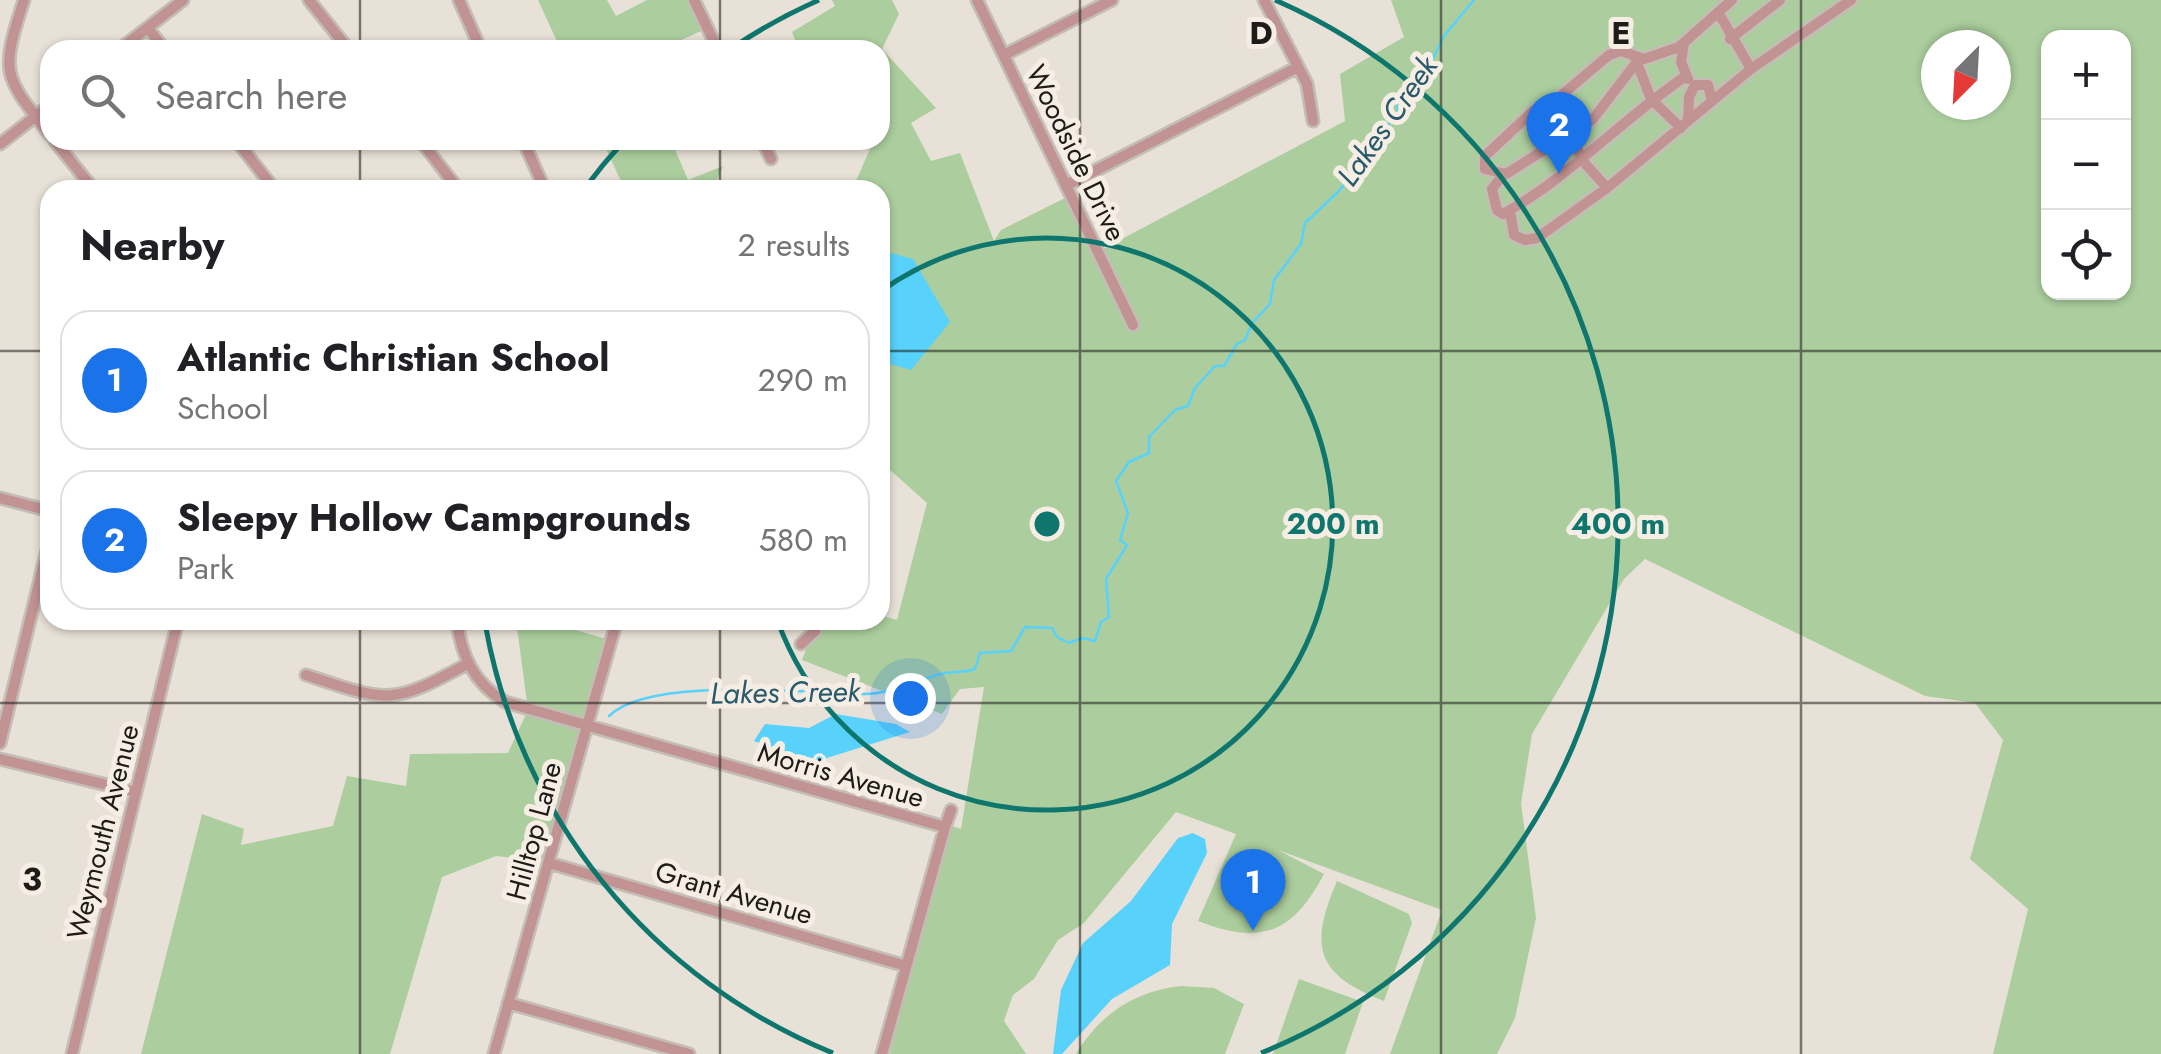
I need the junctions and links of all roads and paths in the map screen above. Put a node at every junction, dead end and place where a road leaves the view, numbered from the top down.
1 (24, 0) edge
2 (183, 0) edge
3 (310, 0) edge
4 (458, 0) edge
5 (694, 0) edge
6 (978, 0) edge
7 (1112, 0) edge
8 (1264, 0) edge
9 (1732, 0) edge
10 (1780, 0) edge
11 (1851, 0) edge
12 (1718, 12) junction
13 (148, 28) junction
14 (1730, 39) junction
15 (133, 40) edge
16 (157, 40) edge
17 (341, 40) edge
18 (477, 40) edge
19 (713, 40) edge
20 (1683, 42) junction
21 (1004, 56) junction
22 (1636, 60) junction
23 (1298, 67) junction
24 (1751, 70) junction
25 (1686, 76) junction
26 (1695, 85) junction
27 (1557, 99) junction
28 (1651, 99) junction
29 (1712, 101) junction
30 (40, 112) edge
31 (35, 116) junction
32 (1313, 121) dead end
33 (40, 122) edge
34 (1684, 125) junction
35 (1570, 131) junction
36 (0, 144) edge
37 (62, 150) edge
38 (244, 150) edge
39 (428, 150) edge
40 (527, 150) edge
41 (767, 150) edge
42 (771, 159) dead end
43 (1582, 160) junction
44 (1506, 174) junction
45 (86, 180) edge
46 (268, 180) edge
47 (452, 180) edge
48 (540, 180) edge
49 (1067, 185) junction
50 (1607, 188) junction
51 (1510, 211) junction
52 (1134, 325) dead end
53 (0, 498) edge
54 (40, 508) edge
55 (40, 579) edge
56 (176, 630) edge
57 (459, 630) edge
58 (614, 630) edge
59 (815, 630) edge
60 (800, 644) dead end
61 (467, 664) junction
62 (306, 675) dead end
63 (586, 726) junction
64 (0, 743) edge
65 (0, 759) edge
66 (136, 792) junction
67 (950, 810) dead end
68 (945, 827) junction
69 (549, 863) junction
70 (906, 966) junction
71 (508, 1003) junction
72 (72, 1054) edge
73 (494, 1054) edge
74 (689, 1054) edge
75 (882, 1054) edge

1 - 31 street
2 - 13 street
3 - 17 street
4 - 18 street
5 - 19 street
6 - 21 street, Woodside Drive
7 - 21 street
8 - 23 street
9 - 12 street
10 - 14 street
11 - 24 street
12 - 14 street
12 - 20 street
13 - 15 street
13 - 16 street
14 - 24 street
20 - 22 street
20 - 25 street
21 - 49 street, Woodside Drive
22 - 27 street
22 - 28 street
22 - 35 street
23 - 32 street
23 - 49 street
24 - 29 street
25 - 26 street
25 - 28 street
26 - 29 street
26 - 34 street
27 - 35 street
27 - 44 street
28 - 34 street
28 - 43 street
29 - 34 street
30 - 31 street
31 - 33 street
31 - 36 street
34 - 50 street
35 - 43 street
35 - 44 street
37 - 45 street
38 - 46 street
39 - 47 street
40 - 48 street
41 - 42 street
43 - 50 street
43 - 51 street
44 - 51 street
49 - 52 street, Woodside Drive
50 - 51 street
53 - 54 street
55 - 64 street
56 - 66 street, Weymouth Avenue
57 - 61 street
58 - 63 street, Hilltop Lane
59 - 60 street
61 - 62 street
61 - 63 street, Morris Avenue
63 - 68 street, Morris Avenue
63 - 69 street, Hilltop Lane
65 - 66 street
66 - 72 street, Weymouth Avenue
67 - 68 street
68 - 70 street, Morris Avenue
69 - 70 street, Grant Avenue
69 - 71 street, Hilltop Lane
70 - 75 street, Morris Avenue
71 - 73 street, Hilltop Lane
71 - 74 street

